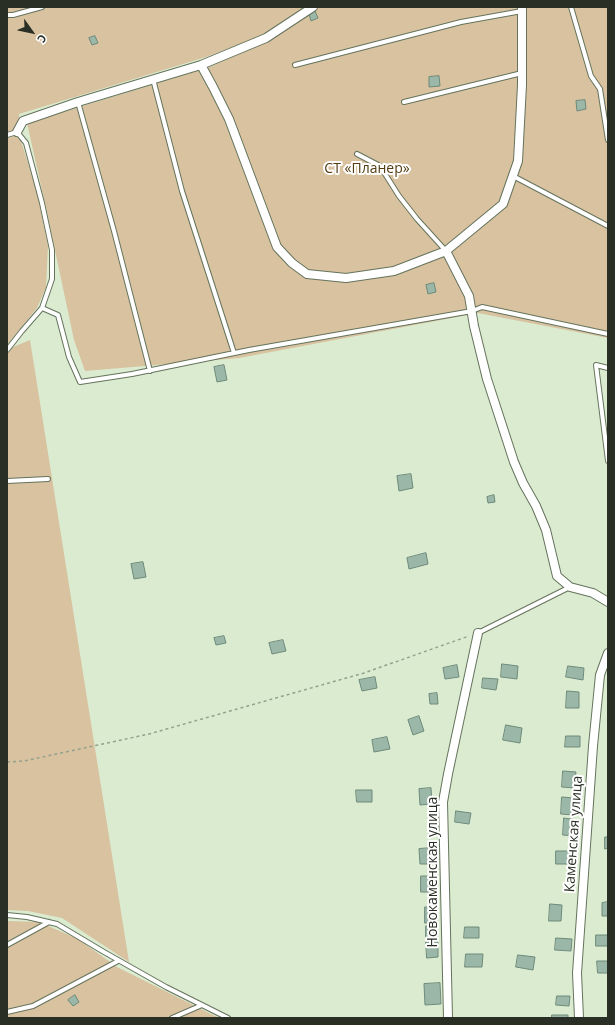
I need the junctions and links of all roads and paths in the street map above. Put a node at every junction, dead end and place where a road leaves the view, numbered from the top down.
1 (42, 7) edge
2 (313, 7) edge
3 (571, 7) edge
4 (522, 9) edge
5 (7, 15) edge
6 (201, 65) junction
7 (295, 65) dead end
8 (522, 73) junction
9 (153, 79) junction
10 (78, 102) junction
11 (404, 102) dead end
12 (17, 132) junction
13 (7, 135) edge
14 (608, 140) edge
15 (357, 154) dead end
16 (513, 176) junction
17 (608, 226) edge
18 (446, 252) junction
19 (42, 308) junction
20 (472, 311) junction
21 (608, 334) edge
22 (7, 350) edge
23 (234, 353) junction
24 (608, 368) edge
25 (150, 371) junction
26 (608, 461) edge
27 (48, 479) dead end
28 (7, 481) edge
29 (570, 588) junction
30 (608, 602) edge
31 (478, 633) junction
32 (608, 653) edge
33 (7, 762) edge
34 (7, 916) edge
35 (49, 922) junction
36 (7, 945) edge
37 (118, 961) junction
38 (202, 1005) junction
39 (7, 1012) edge
40 (172, 1018) edge
41 (228, 1018) edge
42 (448, 1018) edge
43 (579, 1018) edge

1 - 5 lane
2 - 6 street
3 - 14 lane
4 - 7 lane
4 - 8 street
6 - 9 street
6 - 18 street
8 - 11 lane
8 - 16 street
9 - 10 street
9 - 23 lane
10 - 12 street
10 - 25 lane
12 - 13 lane
12 - 19 lane
15 - 18 lane
16 - 17 lane
16 - 18 street
18 - 20 street
19 - 22 lane
19 - 25 lane
20 - 21 lane
20 - 23 lane
20 - 29 street
23 - 25 lane
24 - 26 lane
27 - 28 lane
29 - 30 street
29 - 31 lane
31 - 33 path
31 - 42 street, Новокаменская улица
32 - 43 street, Каменская улица
34 - 35 lane
35 - 36 lane
35 - 37 lane
37 - 38 lane
37 - 39 lane
38 - 40 lane
38 - 41 lane

